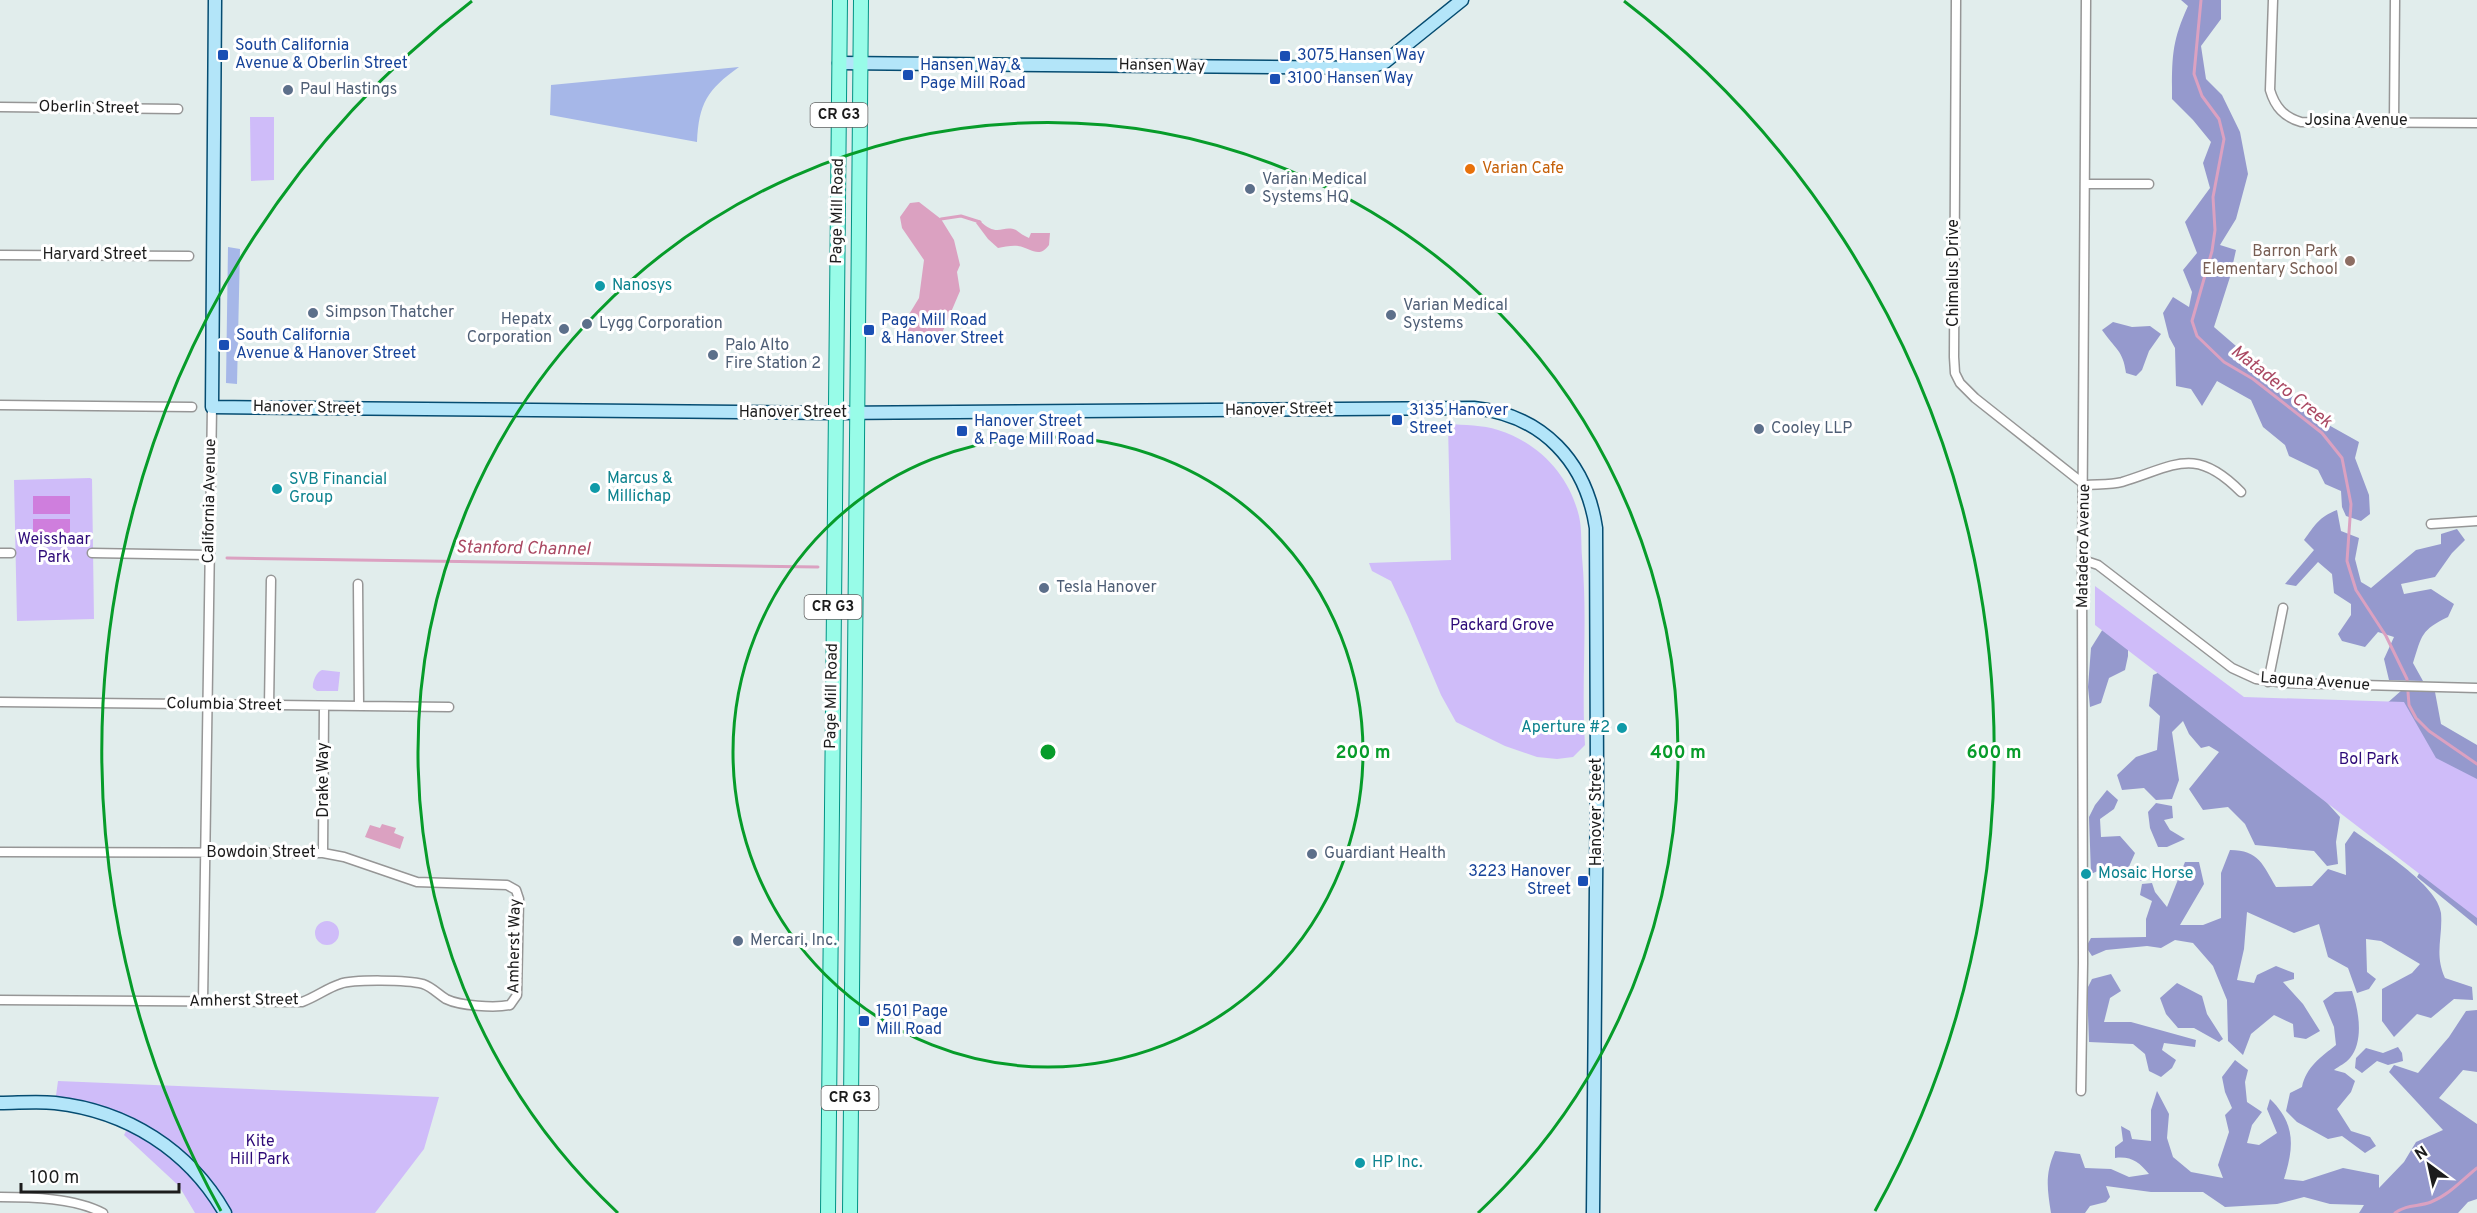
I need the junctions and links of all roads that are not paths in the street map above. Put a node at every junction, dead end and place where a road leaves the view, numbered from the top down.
1 (215, 0) edge
2 (840, 0) edge
3 (861, 0) edge
4 (1462, 0) edge
5 (1956, 0) edge
6 (2086, 0) edge
7 (2272, 0) edge
8 (2395, 0) edge
9 (839, 63) junction
10 (860, 63) junction
11 (0, 107) edge
12 (178, 109) dead end
13 (2394, 122) junction
14 (2477, 123) edge
15 (2086, 184) junction
16 (2149, 184) dead end
17 (0, 255) edge
18 (189, 256) dead end
19 (0, 405) edge
20 (192, 407) dead end
21 (212, 407) junction
22 (834, 413) junction
23 (858, 413) junction
24 (2085, 484) junction
25 (2241, 492) dead end
26 (2477, 521) edge
27 (2431, 524) dead end
28 (0, 553) edge
29 (11, 553) dead end
30 (92, 553) dead end
31 (209, 555) junction
32 (2083, 560) junction
33 (271, 580) dead end
34 (358, 584) dead end
35 (2283, 608) dead end
36 (2268, 682) junction
37 (2477, 688) edge
38 (0, 702) edge
39 (207, 704) junction
40 (269, 706) junction
41 (324, 706) junction
42 (359, 706) junction
43 (449, 707) dead end
44 (0, 852) edge
45 (205, 853) junction
46 (323, 854) junction
47 (516, 890) joint
48 (830, 959) junction
49 (851, 983) junction
50 (0, 1000) edge
51 (203, 1002) junction
52 (514, 1002) joint
53 (2081, 1091) dead end
54 (0, 1103) edge
55 (0, 1197) edge
56 (103, 1213) edge
57 (225, 1213) edge
58 (828, 1213) edge
59 (850, 1213) edge
60 (1593, 1213) edge

1 - 21 street, California Avenue
2 - 9 main road, Page Mill Road / CR G3
3 - 10 main road, Page Mill Road / CR G3
4 - 10 street, Hansen Way
5 - 24 street, Chimalus Drive
6 - 15 street, Matadero Avenue
7 - 13 street, Josina Avenue
8 - 13 street
9 - 10 street, Hansen Way
9 - 22 main road, Page Mill Road / CR G3
10 - 23 main road, Page Mill Road / CR G3
11 - 12 street, Oberlin Street
13 - 14 street, Josina Avenue
15 - 16 street
15 - 24 street, Matadero Avenue
17 - 18 street, Harvard Street
19 - 20 street
21 - 22 street, Hanover Street
21 - 31 street, California Avenue
22 - 23 street, Hanover Street
22 - 48 main road, Page Mill Road / CR G3
23 - 49 main road, Page Mill Road / CR G3
23 - 60 street, Hanover Street
24 - 25 street
24 - 32 street, Matadero Avenue
26 - 27 street
28 - 29 street
30 - 31 street
31 - 39 street, California Avenue
32 - 36 street, Laguna Avenue
32 - 53 street, Matadero Avenue
33 - 40 street
34 - 42 street
35 - 36 street
36 - 37 street, Laguna Avenue
38 - 39 street, Columbia Street
39 - 40 street, Columbia Street
39 - 45 street, California Avenue
40 - 41 street, Columbia Street
41 - 42 street, Columbia Street
41 - 46 street, Drake Way
42 - 43 street, Columbia Street
44 - 45 street, Bowdoin Street
45 - 46 street, Bowdoin Street
45 - 51 street, California Avenue
46 - 47 street, Bowdoin Street
47 - 52 street, Amherst Way
48 - 49 main road
48 - 58 main road, Page Mill Road / CR G3
49 - 59 main road, Page Mill Road / CR G3
50 - 51 street, Amherst Street
51 - 52 street, Amherst Street
54 - 57 street
55 - 56 street

